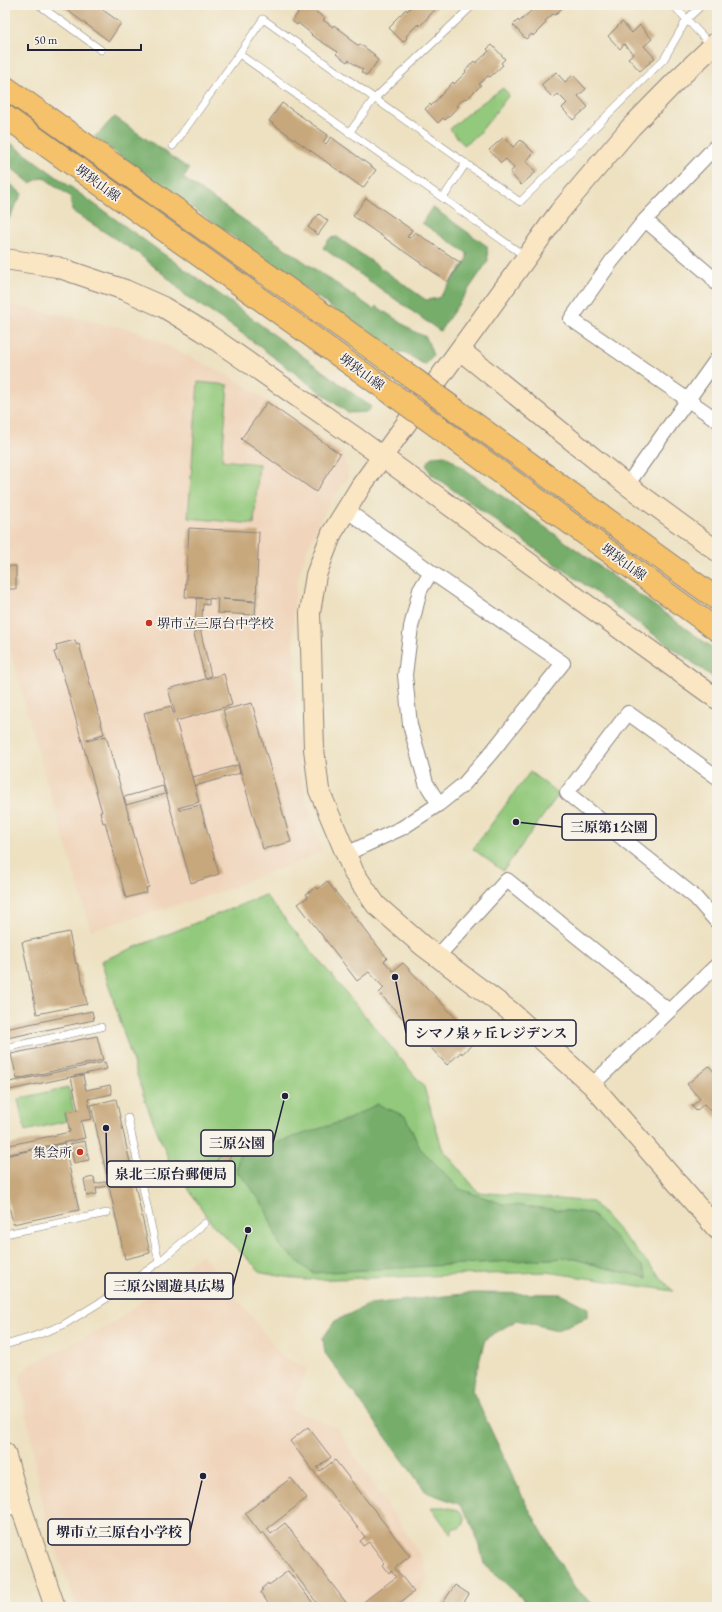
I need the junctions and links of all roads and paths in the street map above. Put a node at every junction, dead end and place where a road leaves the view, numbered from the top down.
1 (39, 5) edge
2 (473, 5) edge
3 (673, 5) edge
4 (702, 5) edge
5 (687, 19) junction
6 (715, 44) edge
7 (101, 50) dead end
8 (239, 54) junction
9 (5, 87) edge
10 (374, 99) junction
11 (5, 116) edge
12 (349, 133) junction
13 (717, 145) edge
14 (173, 146) dead end
15 (466, 163) junction
16 (442, 198) junction
17 (645, 220) junction
18 (526, 257) junction
19 (5, 259) edge
20 (715, 277) edge
21 (460, 350) junction
22 (717, 359) edge
23 (688, 400) junction
24 (717, 420) edge
25 (382, 457) junction
26 (627, 485) junction
27 (345, 509) junction
28 (717, 551) edge
29 (431, 572) junction
30 (717, 599) edge
31 (717, 630) edge
32 (717, 699) edge
33 (717, 776) edge
34 (439, 804) junction
35 (346, 854) junction
36 (717, 922) edge
37 (438, 957) junction
38 (717, 965) edge
39 (669, 1011) junction
40 (101, 1027) dead end
41 (5, 1048) edge
42 (592, 1085) junction
43 (128, 1118) dead end
44 (107, 1213) dead end
45 (206, 1223) dead end
46 (717, 1229) edge
47 (5, 1234) edge
48 (159, 1262) junction
49 (5, 1345) edge
50 (5, 1453) edge
51 (12, 1506) edge
52 (55, 1607) edge

1 - 7 lane
2 - 10 lane
3 - 5 lane
4 - 5 lane
5 - 6 lane
5 - 15 lane
6 - 18 street
8 - 10 lane
8 - 12 lane
8 - 14 lane
9 - 30 main road, 堺狭山線, bridge
10 - 12 lane
10 - 15 lane
11 - 31 main road, 堺狭山線, bridge
12 - 16 lane
13 - 17 street
15 - 16 lane
16 - 18 lane
17 - 20 street
17 - 23 street
18 - 21 street
19 - 25 street
21 - 25 street
21 - 26 street
22 - 23 street
23 - 24 street
23 - 26 street
25 - 27 street
25 - 32 street
26 - 28 street
27 - 29 street
27 - 35 street
29 - 34 street
29 - 34 street
33 - 36 street
34 - 35 street
35 - 37 street
37 - 39 street
37 - 42 street
38 - 39 street
39 - 42 street
40 - 41 lane
42 - 46 street
43 - 48 lane
44 - 47 lane
45 - 48 lane
48 - 49 lane
50 - 51 street
51 - 52 street

